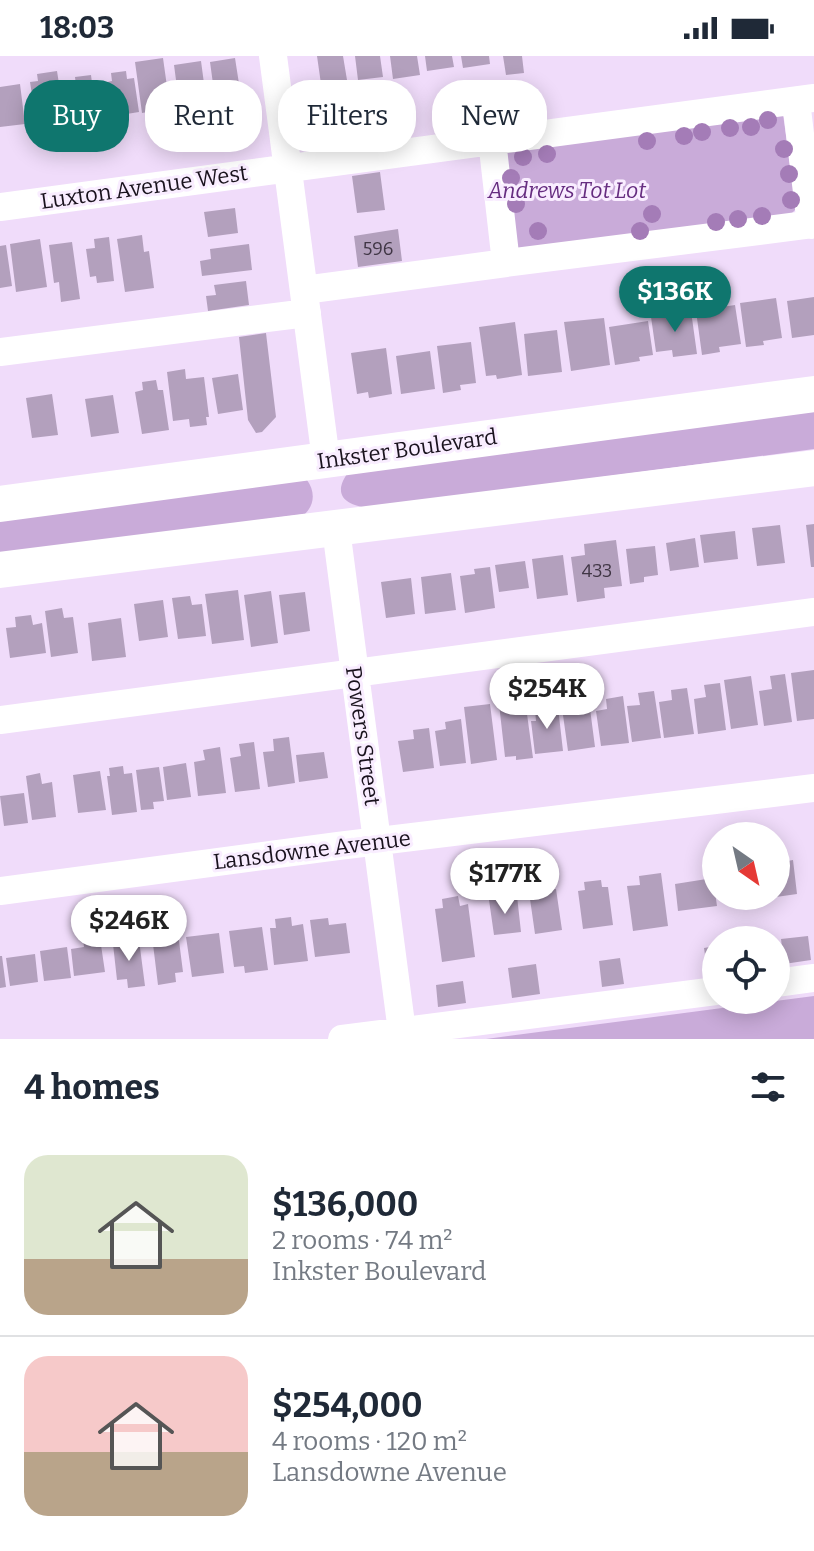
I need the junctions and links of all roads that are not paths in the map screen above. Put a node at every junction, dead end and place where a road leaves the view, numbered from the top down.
1 (273, 56) edge
2 (805, 100) edge
3 (547, 133) edge
4 (432, 148) edge
5 (493, 152) edge
6 (288, 167) junction
7 (0, 207) edge
8 (813, 224) edge
9 (506, 263) junction
10 (306, 302) junction
11 (0, 352) edge
12 (814, 394) edge
13 (326, 460) junction
14 (814, 468) edge
15 (0, 504) edge
16 (336, 529) junction
17 (0, 570) edge
18 (814, 612) edge
19 (354, 673) junction
20 (0, 720) edge
21 (814, 788) edge
22 (377, 842) junction
23 (0, 891) edge
24 (814, 978) edge
25 (790, 981) edge
26 (702, 993) edge
27 (402, 1035) edge
28 (342, 1039) edge

1 - 6 street
2 - 3 street, Luxton Avenue West
2 - 8 street
4 - 6 street, Luxton Avenue West
5 - 9 street
6 - 7 street, Luxton Avenue West
6 - 10 street
8 - 9 street
9 - 10 street
10 - 11 street
10 - 13 street
12 - 13 main road, Inkster Boulevard
13 - 15 main road, Inkster Boulevard
14 - 16 main road
16 - 17 main road
16 - 19 street, Powers Street
18 - 19 street
19 - 20 street
19 - 22 street, Powers Street
21 - 22 street, Lansdowne Avenue
22 - 23 street, Lansdowne Avenue
22 - 27 street, Powers Street
24 - 25 street
26 - 27 street
27 - 28 street

